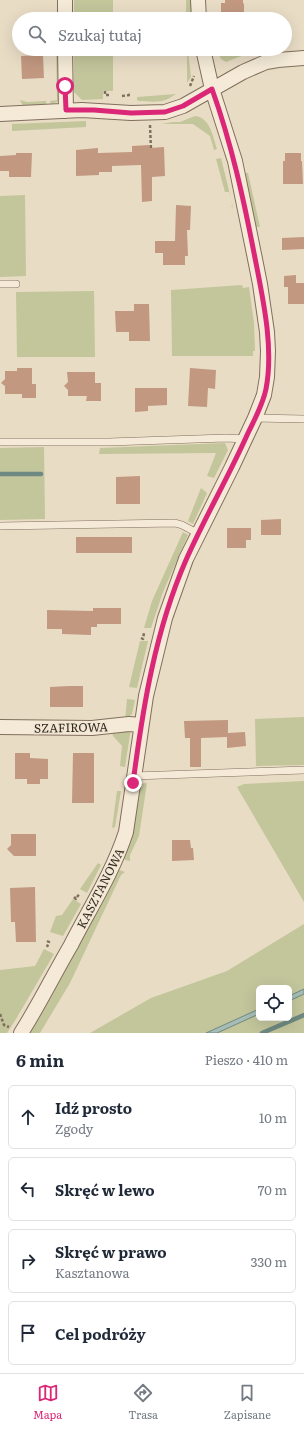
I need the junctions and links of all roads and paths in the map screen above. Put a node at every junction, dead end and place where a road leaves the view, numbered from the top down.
1 (65, 0) edge
2 (198, 0) edge
3 (65, 12) edge
4 (199, 12) edge
5 (65, 56) edge
6 (209, 56) edge
7 (304, 58) edge
8 (194, 72) dead end
9 (212, 89) junction
10 (187, 90) dead end
11 (105, 91) dead end
12 (129, 93) dead end
13 (109, 95) dead end
14 (122, 96) dead end
15 (66, 110) junction
16 (0, 114) edge
17 (150, 124) dead end
18 (152, 150) dead end
19 (0, 284) edge
20 (16, 284) dead end
21 (255, 418) junction
22 (304, 419) edge
23 (246, 439) junction
24 (0, 442) edge
25 (0, 526) edge
26 (199, 534) junction
27 (144, 633) dead end
28 (141, 638) dead end
29 (141, 725) junction
30 (0, 727) edge
31 (304, 770) edge
32 (134, 776) junction
33 (79, 894) dead end
34 (74, 898) dead end
35 (47, 941) dead end
36 (47, 947) dead end
37 (0, 1014) edge
38 (4, 1025) junction
39 (0, 1026) edge
40 (17, 1031) edge

1 - 3 street
2 - 4 street
5 - 15 street
6 - 9 street, KASZTANOWA
7 - 9 street
8 - 10 path
9 - 15 street
9 - 21 street, KASZTANOWA
11 - 13 path
12 - 14 path
15 - 16 street
17 - 18 path
19 - 20 lane
21 - 22 lane
21 - 23 street, KASZTANOWA
23 - 24 lane
23 - 26 street, KASZTANOWA
25 - 26 lane
26 - 29 street, KASZTANOWA
27 - 28 path
29 - 30 street, SZAFIROWA
29 - 32 street, KASZTANOWA
31 - 32 lane
32 - 40 street, KASZTANOWA
33 - 34 path
35 - 36 path
37 - 38 path
38 - 39 path
38 - 40 path

